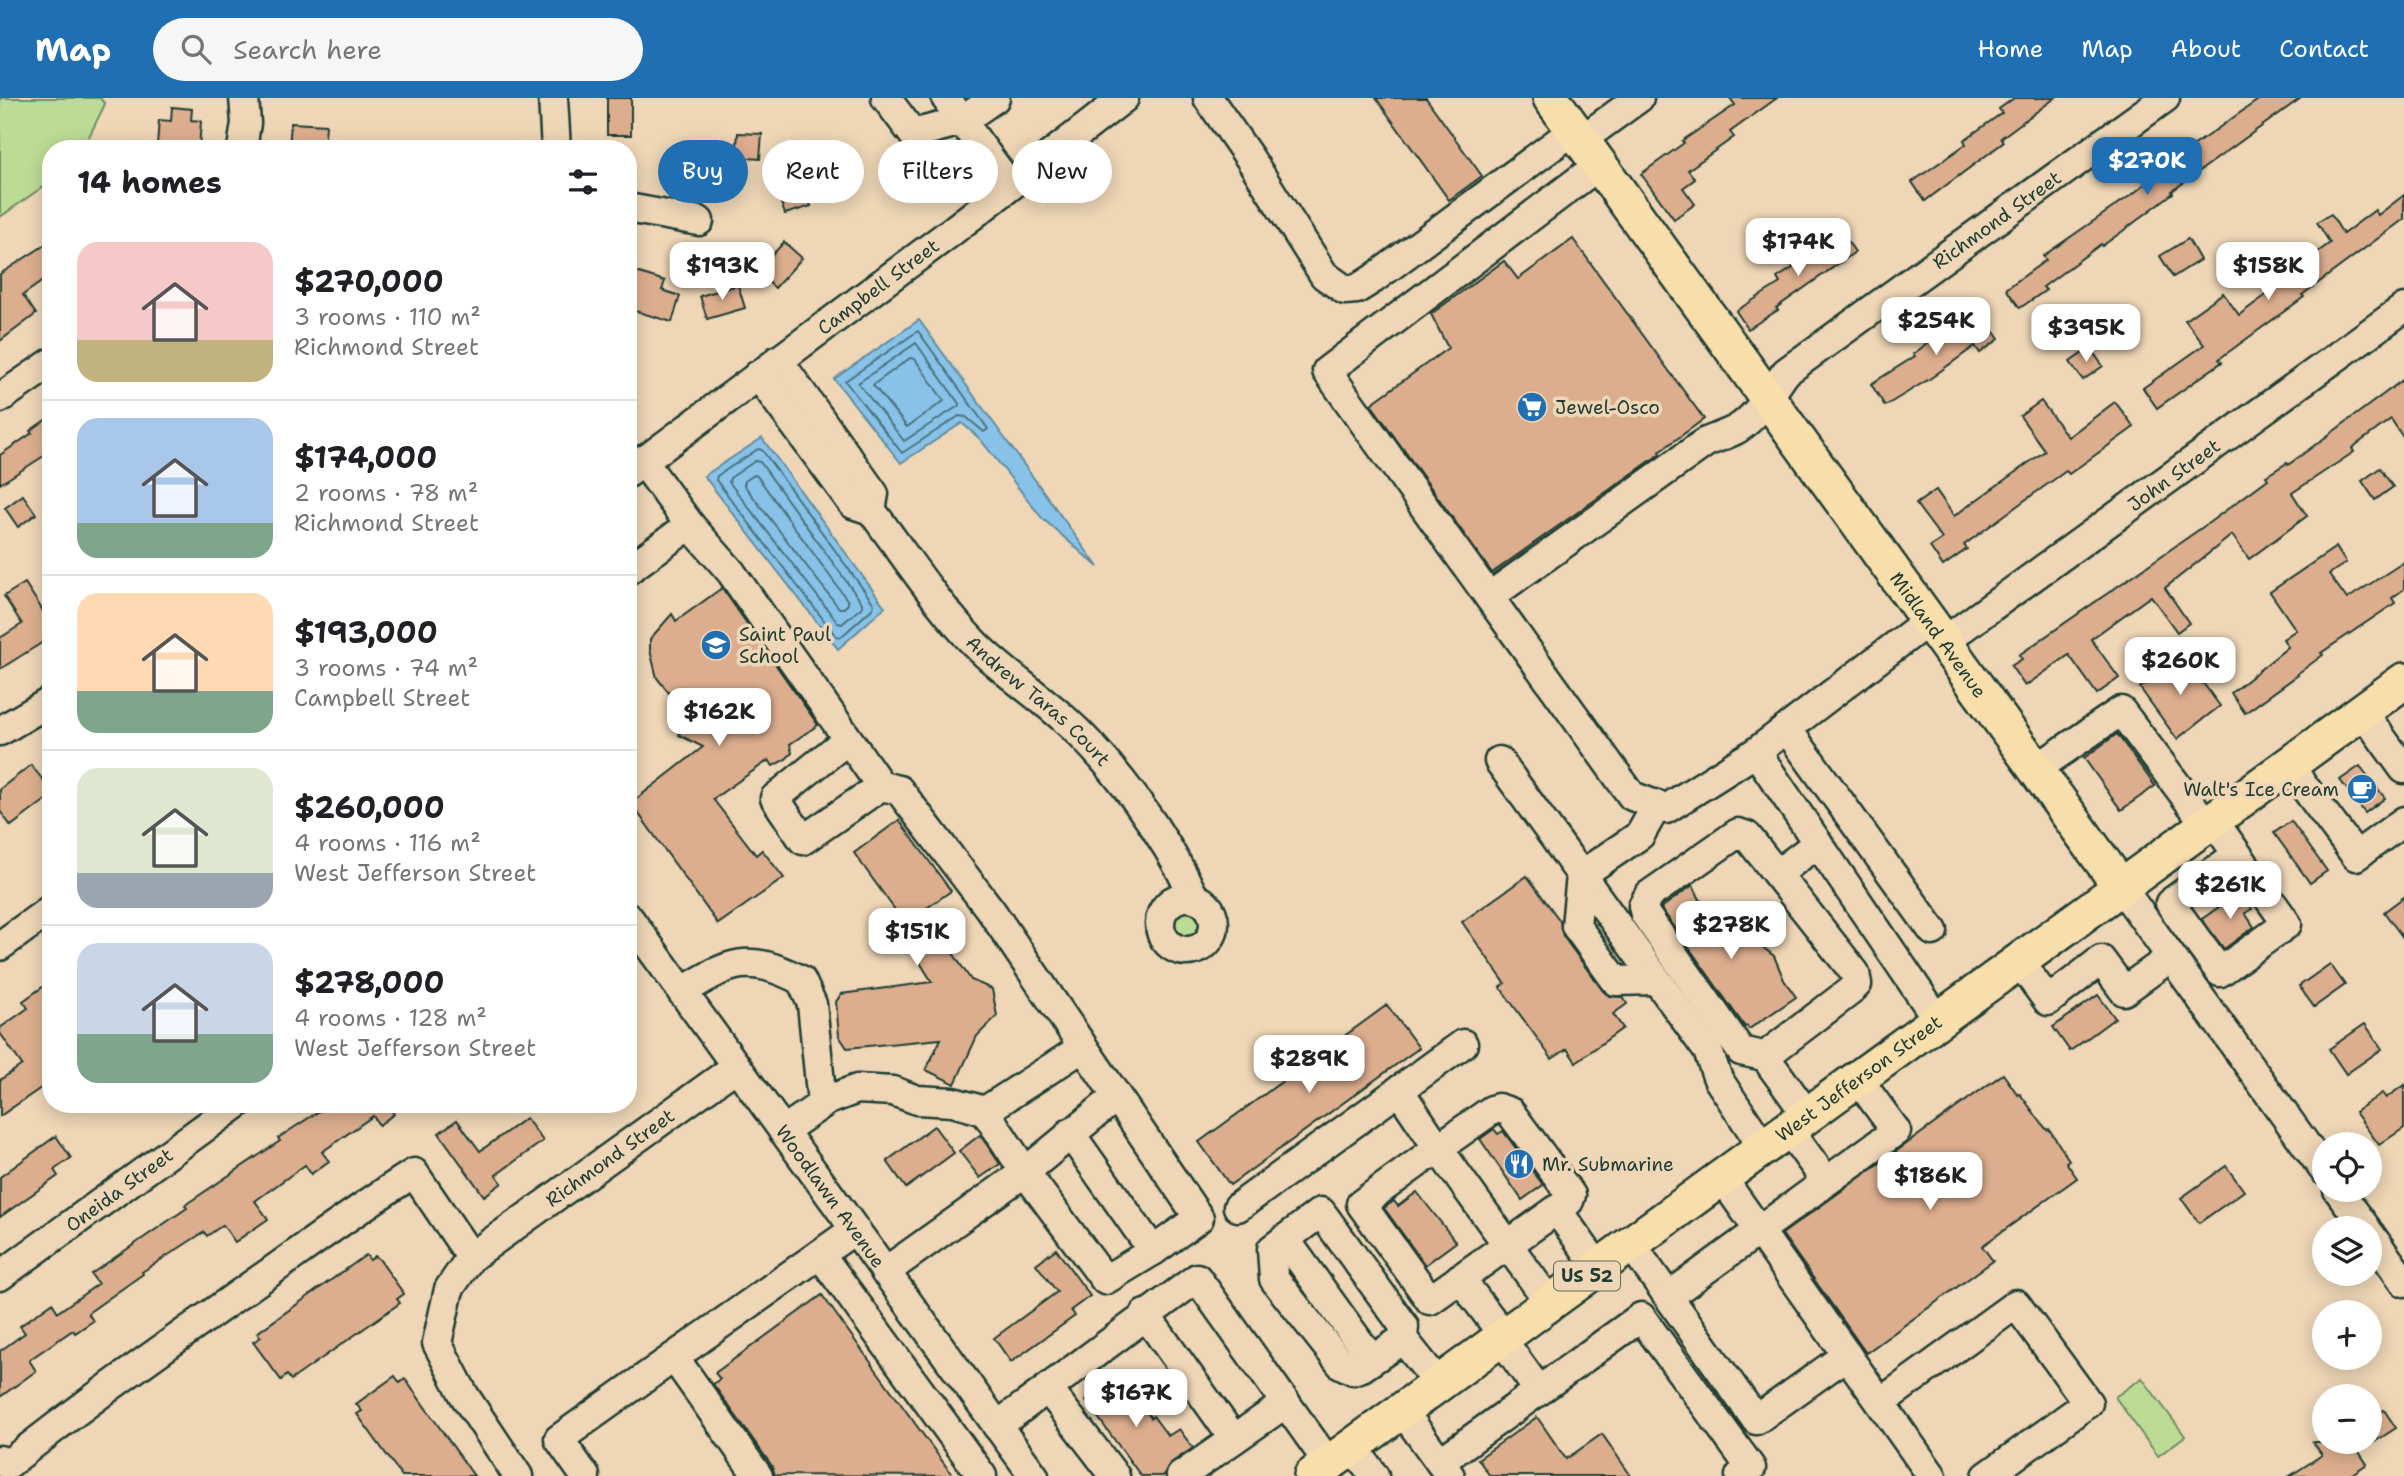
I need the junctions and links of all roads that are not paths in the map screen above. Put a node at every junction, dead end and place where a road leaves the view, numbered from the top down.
1 (244, 98) edge
2 (553, 98) edge
3 (886, 98) edge
4 (995, 98) edge
5 (1124, 98) edge
6 (1208, 98) edge
7 (1551, 98) edge
8 (1639, 98) edge
9 (2165, 98) edge
10 (954, 109) edge
11 (243, 140) edge
12 (555, 140) edge
13 (1585, 145) junction
14 (1010, 186) junction
15 (637, 210) edge
16 (699, 221) dead end
17 (2404, 308) edge
18 (768, 368) junction
19 (42, 369) edge
20 (0, 398) edge
21 (1766, 399) junction
22 (637, 465) edge
23 (637, 468) edge
24 (690, 525) junction
25 (637, 563) edge
26 (1489, 597) junction
27 (1936, 631) junction
28 (2404, 681) edge
29 (42, 706) edge
30 (2362, 711) junction
31 (1787, 729) junction
32 (0, 731) edge
33 (848, 739) junction
34 (1756, 752) junction
35 (1499, 761) dead end
36 (2288, 765) junction
37 (2036, 769) junction
38 (2404, 769) edge
39 (881, 786) junction
40 (1657, 805) junction
41 (2404, 821) edge
42 (2209, 822) junction
43 (1818, 843) junction
44 (2166, 854) junction
45 (2237, 855) junction
46 (1777, 874) junction
47 (1581, 875) junction
48 (2121, 887) junction
49 (2192, 887) junction
50 (1194, 897) dead end
51 (42, 916) edge
52 (2180, 917) junction
53 (637, 930) edge
54 (1933, 931) dead end
55 (0, 946) edge
56 (2203, 949) junction
57 (2169, 953) junction
58 (2019, 961) junction
59 (2220, 972) junction
60 (2195, 990) junction
61 (682, 992) junction
62 (1938, 1020) junction
63 (1463, 1044) dead end
64 (1082, 1048) junction
65 (1768, 1057) junction
66 (736, 1067) junction
67 (1858, 1079) junction
68 (1399, 1090) junction
69 (1116, 1097) junction
70 (822, 1103) junction
71 (985, 1111) junction
72 (225, 1113) edge
73 (1786, 1130) junction
74 (783, 1131) junction
75 (1070, 1133) junction
76 (1438, 1148) junction
77 (2312, 1153) edge
78 (1025, 1172) junction
79 (1721, 1178) junction
80 (1826, 1181) junction
81 (1238, 1208) dead end
82 (1557, 1210) junction
83 (854, 1230) junction
84 (1758, 1230) junction
85 (1507, 1244) junction
86 (1631, 1244) junction
87 (1153, 1251) junction
88 (2382, 1251) edge
89 (478, 1252) junction
90 (820, 1254) junction
91 (1598, 1267) junction
92 (884, 1272) junction
93 (0, 1276) edge
94 (1460, 1278) junction
95 (2404, 1282) edge
96 (1669, 1296) junction
97 (1550, 1303) junction
98 (1146, 1314) junction
99 (1502, 1337) junction
100 (1403, 1339) junction
101 (1847, 1356) junction
102 (674, 1357) junction
103 (1438, 1384) junction
104 (1048, 1389) junction
105 (1539, 1391) junction
106 (1881, 1402) junction
107 (1286, 1403) junction
108 (1402, 1410) junction
109 (997, 1426) junction
110 (1234, 1439) junction
111 (1331, 1462) edge
112 (5, 1467) edge
113 (1445, 1469) edge
114 (518, 1476) edge
115 (585, 1476) edge
116 (758, 1476) edge
117 (982, 1476) edge
118 (1034, 1476) edge
119 (1115, 1476) edge
120 (1181, 1476) edge
121 (1374, 1476) edge
122 (1740, 1476) edge
123 (1931, 1476) edge
124 (1987, 1476) edge

1 - 11 street
2 - 12 street
3 - 10 street
4 - 10 street
5 - 14 street, Campbell Street
6 - 13 street
7 - 13 main road, Midland Avenue
8 - 13 street
9 - 21 street, Richmond Street
10 - 14 street
13 - 21 main road, Midland Avenue
13 - 26 street
14 - 18 street, Campbell Street
15 - 16 street
17 - 27 street, John Street
18 - 22 street, Campbell Street
18 - 50 street, Andrew Taras Court
19 - 20 street
21 - 26 street, Richmond Street
21 - 27 main road, Midland Avenue
23 - 24 street
24 - 25 street
24 - 33 street
26 - 40 street
27 - 31 street, John Street
27 - 37 main road, Midland Avenue
28 - 30 main road, West Jefferson Street / US 52
29 - 32 street
30 - 36 main road, West Jefferson Street / US 52
30 - 38 street
31 - 34 street, John Street
31 - 54 street
33 - 39 street
33 - 39 street
34 - 40 street, John Street
34 - 43 street
35 - 47 street
36 - 41 street
36 - 42 main road, West Jefferson Street / US 52
37 - 42 street
37 - 48 main road, Midland Avenue
39 - 64 street
40 - 47 street
42 - 44 main road, West Jefferson Street / US 52
42 - 45 street
43 - 46 street
43 - 62 street
44 - 48 main road, West Jefferson Street / US 52
44 - 49 street
45 - 49 street
45 - 59 street
46 - 65 street
46 - 65 street
47 - 73 street
48 - 57 street, Midland Avenue
48 - 58 main road, West Jefferson Street / US 52
49 - 52 street
51 - 55 street
52 - 56 street
52 - 57 street
53 - 61 street, Woodlawn Avenue
56 - 57 street
56 - 59 street
57 - 58 street
57 - 60 street, Midland Avenue
58 - 62 main road, West Jefferson Street / US 52
59 - 60 street
60 - 77 street, Midland Avenue
61 - 66 street, Woodlawn Avenue
61 - 70 street
62 - 67 main road, West Jefferson Street / US 52
63 - 68 street
64 - 69 street
64 - 71 street
65 - 73 street
66 - 74 street, Woodlawn Avenue
66 - 89 street, Richmond Street
67 - 73 main road, West Jefferson Street / US 52
67 - 80 street
68 - 76 street
68 - 81 street
69 - 75 street
69 - 87 street
70 - 71 street
70 - 74 street
71 - 78 street
72 - 93 street, Oneida Street
73 - 79 main road, West Jefferson Street / US 52
73 - 80 street
74 - 83 street, Woodlawn Avenue
75 - 78 street
75 - 87 street
76 - 82 street
76 - 85 street
76 - 94 street
78 - 87 street
78 - 92 street
79 - 84 street
79 - 86 main road, West Jefferson Street / US 52
80 - 84 street
82 - 85 street
82 - 91 street
83 - 90 street
83 - 92 street, Woodlawn Avenue
84 - 96 street
84 - 101 street
85 - 94 street
85 - 97 street
86 - 91 main road, West Jefferson Street / US 52
86 - 96 street
88 - 95 street
89 - 112 street
89 - 114 street, Richmond Street
90 - 102 street
90 - 117 street
91 - 97 main road, West Jefferson Street / US 52
92 - 109 street, Woodlawn Avenue
94 - 99 street
96 - 101 street
97 - 99 main road, West Jefferson Street / US 52
98 - 104 street
98 - 107 street
98 - 110 street
99 - 103 main road, West Jefferson Street / US 52
99 - 105 street
100 - 100 street
100 - 103 street
101 - 106 street
102 - 115 street
102 - 116 street
103 - 108 main road, West Jefferson Street / US 52
104 - 109 street
104 - 119 street
105 - 113 street
105 - 122 street
106 - 123 street
106 - 124 street
107 - 110 street
107 - 111 street
108 - 111 main road, West Jefferson Street / US 52
108 - 113 street
109 - 118 street, Woodlawn Avenue
110 - 120 street
111 - 121 street

